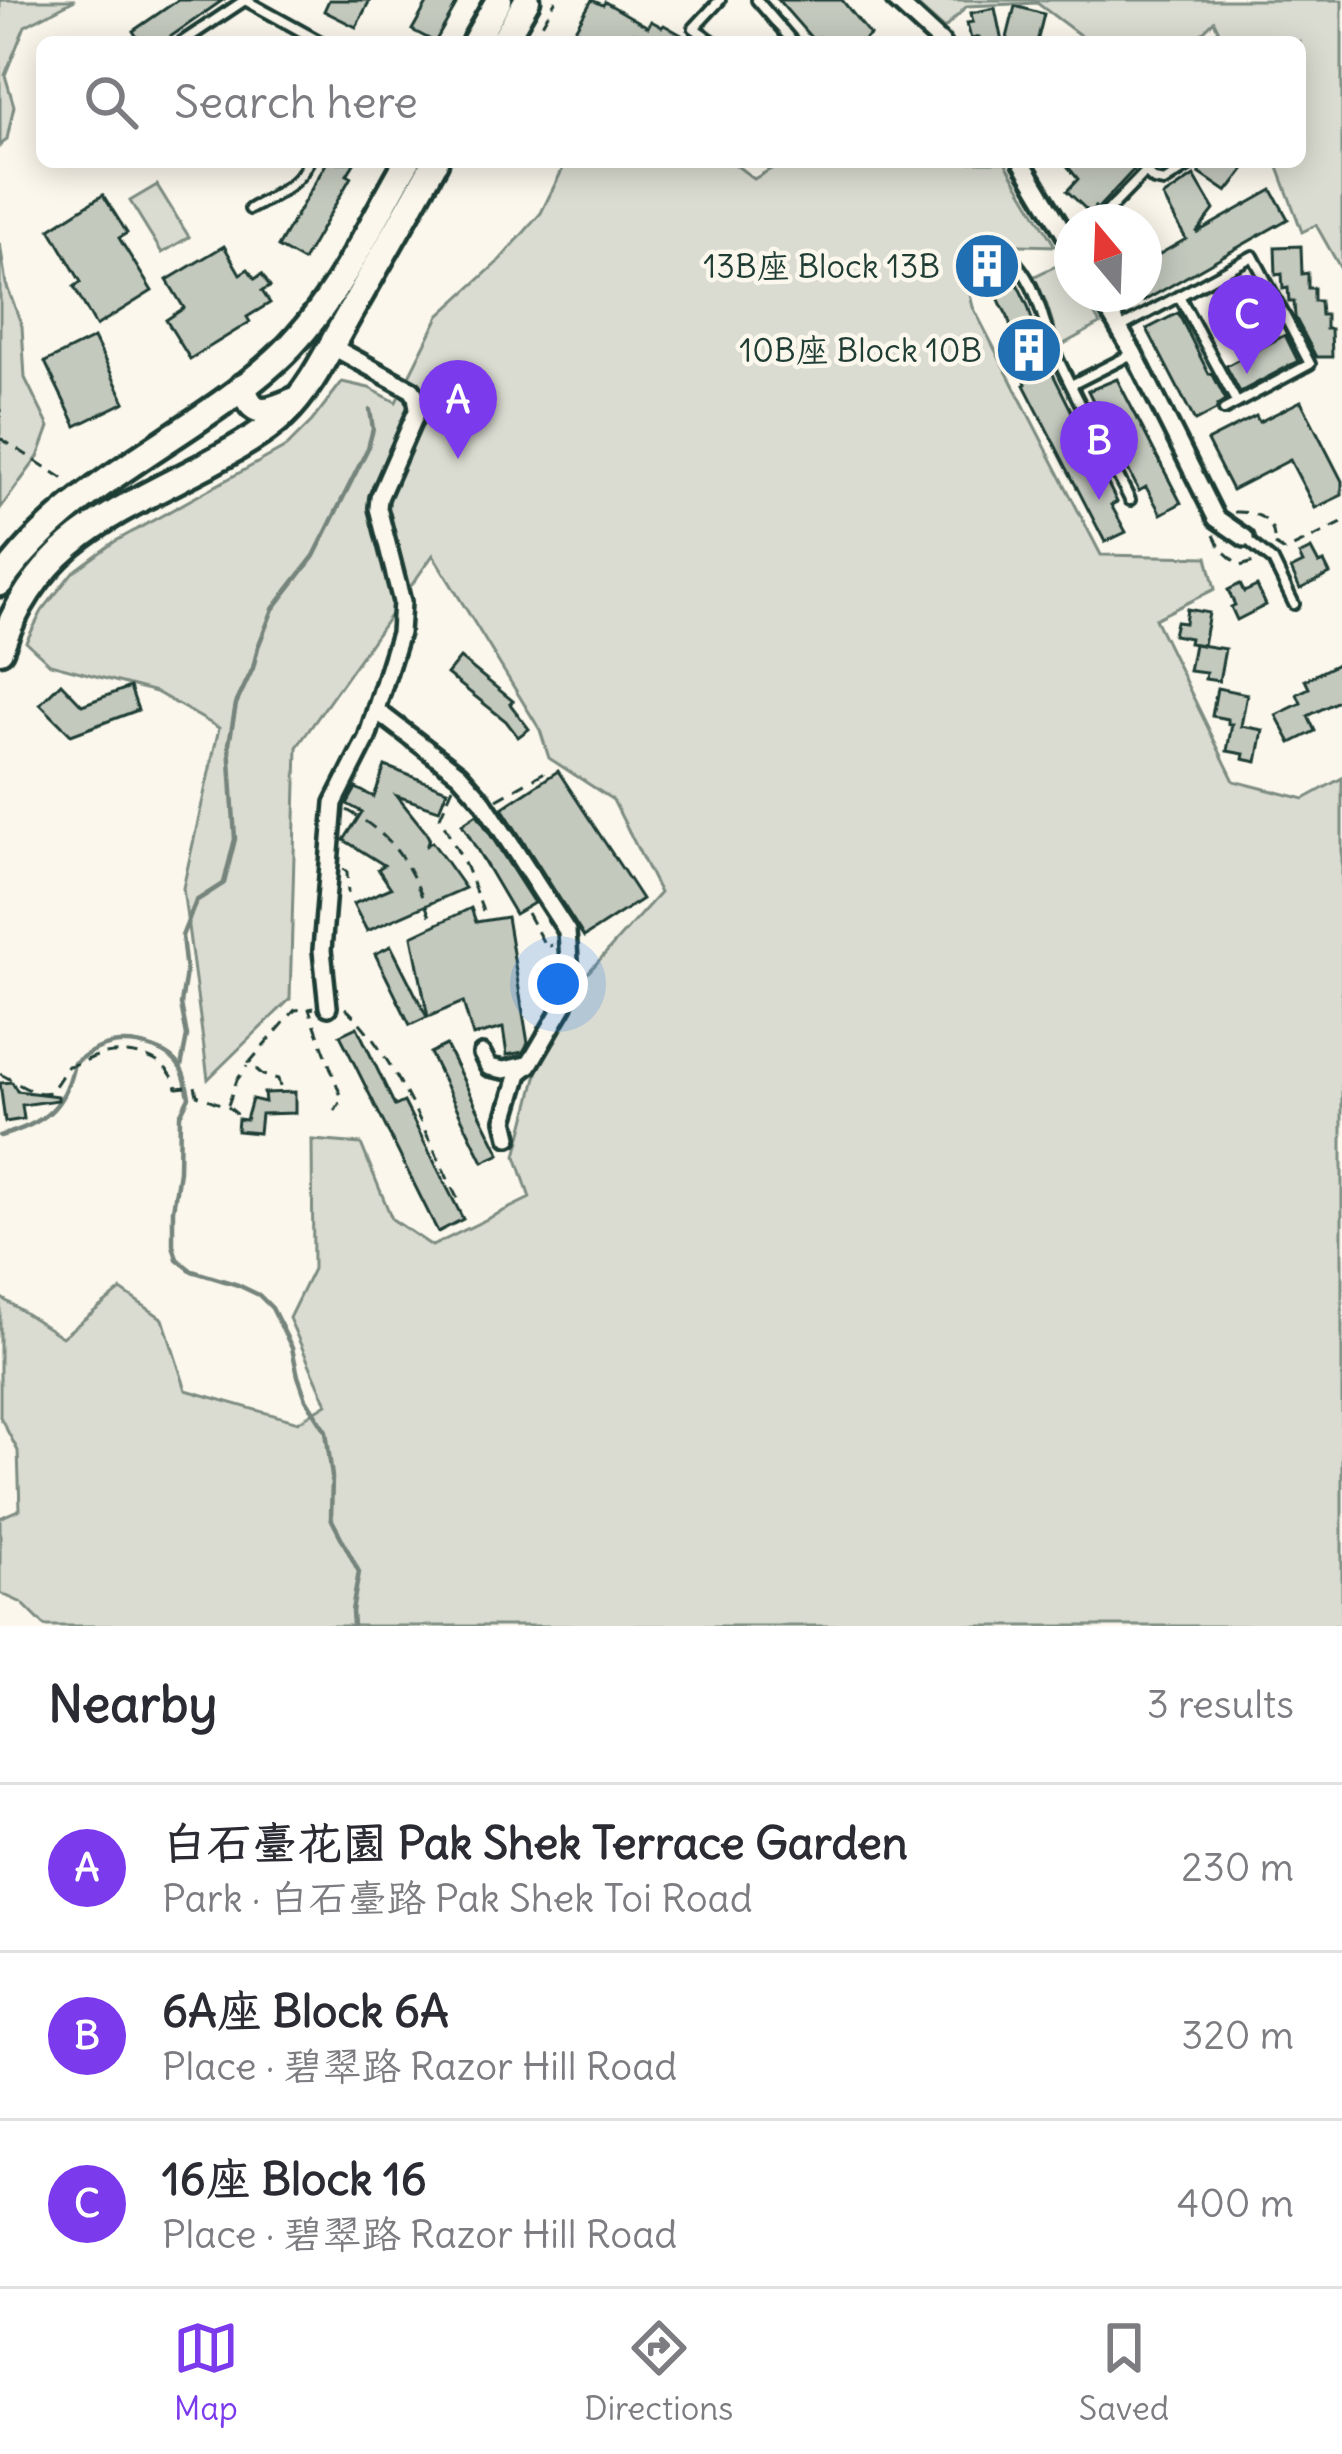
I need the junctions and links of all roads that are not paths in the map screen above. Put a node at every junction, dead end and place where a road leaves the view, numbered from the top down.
1 (499, 0) edge
2 (527, 0) edge
3 (719, 0) edge
4 (757, 0) edge
5 (895, 0) edge
6 (253, 2) edge
7 (295, 28) junction
8 (191, 36) edge
9 (291, 36) edge
10 (309, 36) edge
11 (478, 36) edge
12 (506, 36) edge
13 (705, 36) edge
14 (788, 36) edge
15 (934, 36) edge
16 (306, 168) edge
17 (404, 168) edge
18 (432, 168) edge
19 (1026, 168) edge
20 (1149, 168) edge
21 (1186, 168) edge
22 (1145, 172) junction
23 (1114, 204) edge
24 (250, 209) dead end
25 (1054, 216) edge
26 (1006, 251) dead end
27 (1179, 296) junction
28 (1110, 312) edge
29 (1119, 328) junction
30 (331, 346) junction
31 (1134, 354) junction
32 (1073, 384) junction
33 (243, 386) junction
34 (296, 400) junction
35 (1237, 403) junction
36 (1224, 410) dead end
37 (1130, 500) dead end
38 (1245, 538) joint
39 (0, 583) edge
40 (1294, 604) dead end
41 (0, 650) edge
42 (377, 711) junction
43 (327, 1003) road end
44 (482, 1054) dead end
45 (529, 1064) junction
46 (509, 1137) dead end

1 - 11 main road
2 - 12 main road
3 - 13 lane
4 - 14 lane
5 - 15 street
6 - 7 lane
6 - 8 lane
7 - 9 lane
7 - 10 lane
16 - 24 lane
17 - 33 main road
18 - 30 main road
19 - 25 street
20 - 22 lane
21 - 22 lane
22 - 23 lane
26 - 32 lane
27 - 29 lane
27 - 35 lane
27 - 35 lane
28 - 29 street
29 - 31 street
30 - 34 main road
30 - 42 street
31 - 32 lane
31 - 38 street
32 - 37 lane
33 - 34 main road
33 - 39 main road
34 - 41 main road
35 - 36 lane
38 - 40 lane
42 - 43 street
42 - 45 street
44 - 45 street
45 - 46 street

